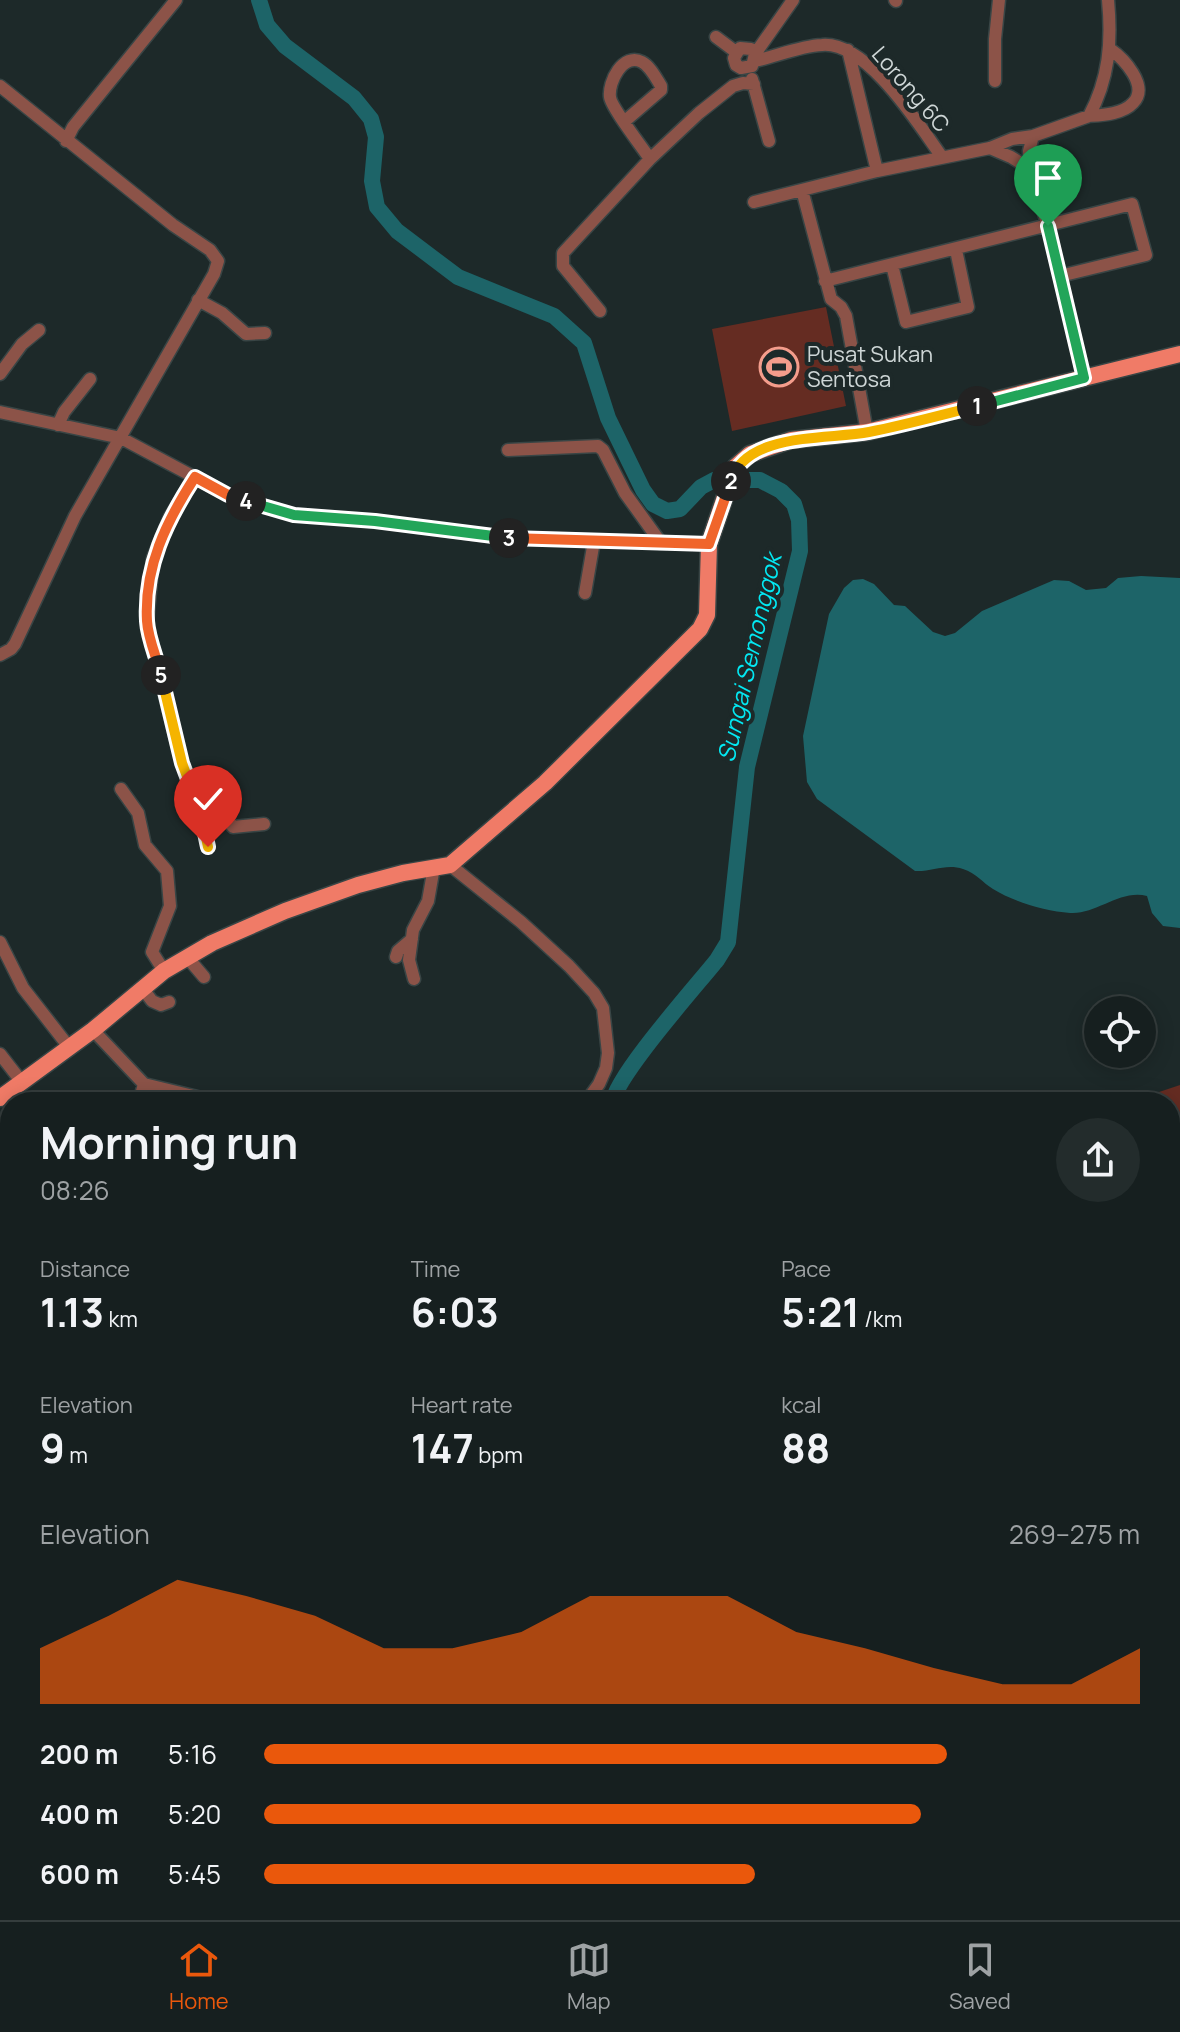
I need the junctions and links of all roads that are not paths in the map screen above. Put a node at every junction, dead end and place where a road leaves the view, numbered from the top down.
1 (176, 0) edge
2 (793, 0) edge
3 (999, 0) edge
4 (1108, 0) edge
5 (716, 37) dead end
6 (848, 49) junction
7 (1110, 49) junction
8 (752, 61) junction
9 (995, 81) dead end
10 (754, 84) junction
11 (0, 86) edge
12 (1089, 116) junction
13 (625, 121) junction
14 (1033, 136) junction
15 (66, 141) junction
16 (769, 141) dead end
17 (990, 148) junction
18 (942, 157) junction
19 (650, 159) junction
20 (1030, 169) junction
21 (877, 171) junction
22 (802, 190) junction
23 (754, 202) dead end
24 (1048, 226) junction
25 (956, 250) junction
26 (892, 265) junction
27 (1060, 276) junction
28 (825, 281) junction
29 (198, 300) junction
30 (600, 311) dead end
31 (39, 330) dead end
32 (265, 333) dead end
33 (1180, 354) edge
34 (0, 374) edge
35 (1084, 378) junction
36 (90, 379) dead end
37 (0, 412) edge
38 (58, 425) junction
39 (867, 432) junction
40 (121, 438) junction
41 (508, 450) dead end
42 (195, 477) junction
43 (594, 541) junction
44 (661, 543) junction
45 (709, 544) junction
46 (585, 593) dead end
47 (0, 655) edge
48 (121, 789) dead end
49 (201, 814) junction
50 (264, 824) dead end
51 (208, 847) dead end
52 (442, 866) junction
53 (412, 939) junction
54 (0, 942) edge
55 (187, 957) junction
56 (396, 957) dead end
57 (164, 971) junction
58 (204, 977) dead end
59 (414, 979) dead end
60 (143, 989) junction
61 (169, 1002) dead end
62 (93, 1030) junction
63 (69, 1047) junction
64 (0, 1054) edge
65 (21, 1081) junction
66 (144, 1084) junction
67 (7, 1092) edge
68 (142, 1092) edge
69 (177, 1092) edge
70 (593, 1092) edge

1 - 15 street
2 - 8 street
3 - 9 street
4 - 7 street
5 - 8 street
6 - 8 street, Lorong 6C
6 - 18 street, Lorong 6C
6 - 21 street
7 - 12 street
7 - 12 street
8 - 10 street
10 - 16 street
10 - 19 street
11 - 15 street
12 - 14 street
13 - 13 street
13 - 19 street
14 - 17 street
14 - 20 street
15 - 29 street
17 - 18 street
17 - 20 street
18 - 21 street
19 - 30 street
20 - 24 street
21 - 22 street
22 - 23 street
22 - 28 street
24 - 25 street
24 - 27 street
24 - 27 street
25 - 26 street
25 - 26 street
26 - 28 street
27 - 35 street
28 - 39 street
29 - 32 street
29 - 40 street
31 - 34 street
33 - 35 main road
35 - 39 main road
36 - 38 street
37 - 38 street
38 - 40 street
39 - 45 main road
40 - 42 street
40 - 47 street
41 - 44 street
42 - 43 street
42 - 49 street
43 - 44 street
43 - 46 street
44 - 45 street
45 - 52 main road
48 - 57 street
49 - 50 street
49 - 51 street
52 - 53 street
52 - 55 main road
52 - 70 street
53 - 56 street
53 - 59 street
54 - 63 street
55 - 57 main road
55 - 58 street
57 - 60 main road
60 - 61 street
60 - 62 main road
62 - 63 main road
62 - 66 street
63 - 65 main road
64 - 65 street
65 - 67 main road
66 - 68 street
66 - 69 street

